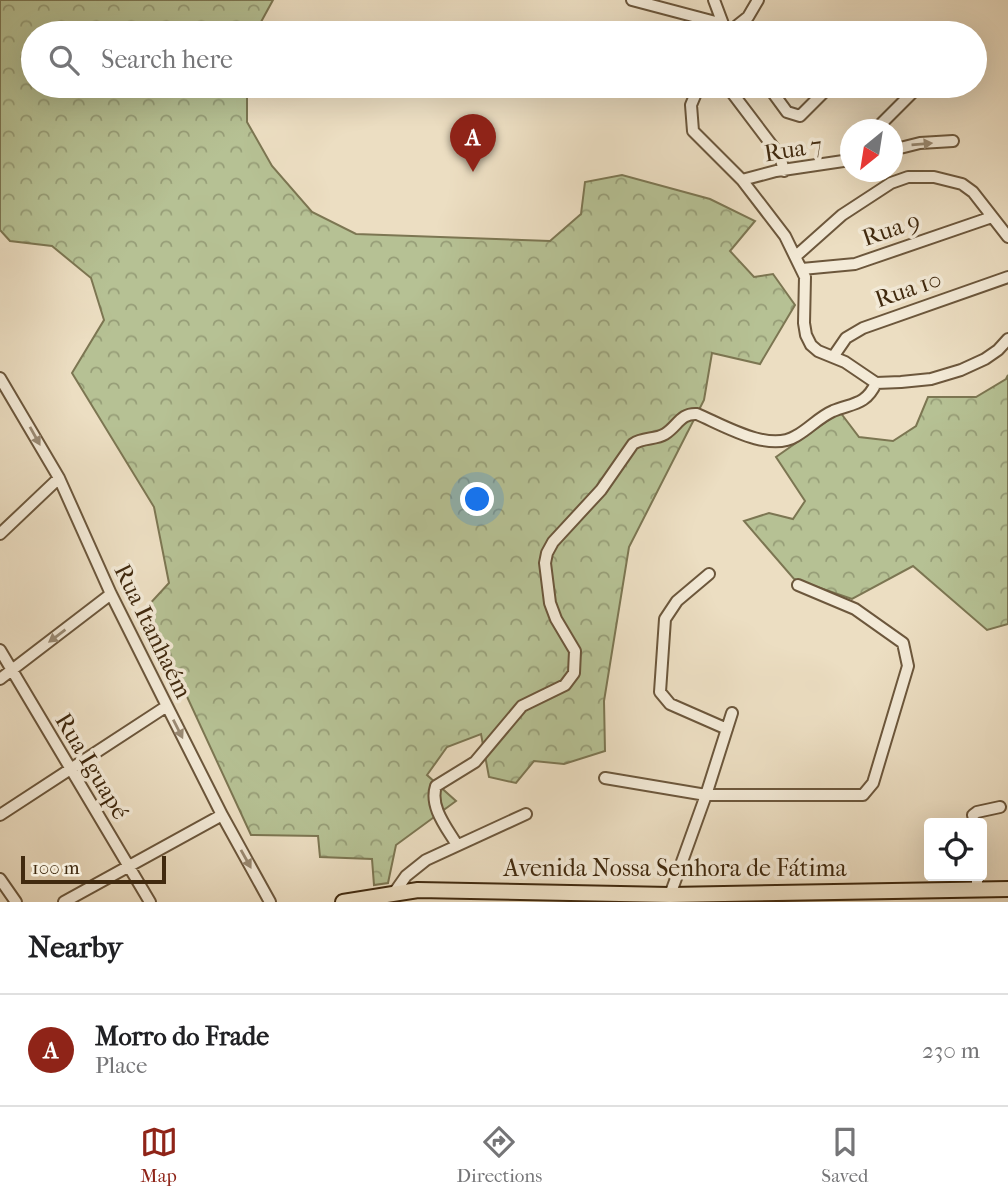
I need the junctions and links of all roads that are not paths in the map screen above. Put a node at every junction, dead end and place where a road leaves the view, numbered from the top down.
1 (632, 0) edge
2 (714, 0) edge
3 (758, 0) edge
4 (657, 3) edge
5 (703, 21) edge
6 (723, 21) edge
7 (742, 21) edge
8 (694, 98) edge
9 (736, 98) edge
10 (777, 98) edge
11 (818, 98) edge
12 (907, 98) edge
13 (886, 119) edge
14 (953, 141) dead end
15 (903, 147) edge
16 (840, 162) edge
17 (784, 171) junction
18 (903, 177) edge
19 (741, 180) junction
20 (884, 182) edge
21 (992, 217) junction
22 (1008, 237) edge
23 (793, 251) junction
24 (802, 269) junction
25 (1008, 277) edge
26 (1008, 339) edge
27 (833, 357) junction
28 (0, 378) edge
29 (876, 383) junction
30 (59, 478) junction
31 (0, 534) edge
32 (709, 574) dead end
33 (798, 585) dead end
34 (111, 594) junction
35 (0, 650) edge
36 (12, 670) junction
37 (0, 679) edge
38 (167, 706) junction
39 (732, 713) dead end
40 (727, 729) junction
41 (69, 769) junction
42 (605, 778) dead end
43 (706, 795) junction
44 (1000, 807) dead end
45 (526, 814) dead end
46 (0, 815) edge
47 (222, 815) junction
48 (974, 818) edge
49 (457, 845) junction
50 (128, 866) junction
51 (0, 879) edge
52 (977, 883) edge
53 (1008, 890) edge
54 (394, 893) junction
55 (669, 898) edge
56 (16, 902) edge
57 (64, 902) edge
58 (150, 902) edge
59 (270, 902) edge
60 (342, 902) edge

1 - 4 street
2 - 6 street
3 - 7 street
4 - 5 street
8 - 19 street
9 - 17 street
10 - 11 street
12 - 13 street
15 -> 14 street
16 - 17 street, Rua 7
17 - 19 street, Rua 7
18 - 21 street
19 - 23 street
20 - 23 street
21 - 22 street
21 - 24 street, Rua 9
23 - 24 street
24 - 27 street
25 - 27 street, Rua 10
26 - 29 street
27 - 29 street
28 -> 30 street, Rua Itanhaém
29 - 49 street
30 - 31 street
30 - 34 street, Rua Itanhaém
32 - 40 street
33 - 43 street
34 -> 36 street
34 - 38 street, Rua Itanhaém
35 - 36 street, Rua Iguapé
36 - 37 street
36 - 41 street, Rua Iguapé
38 - 41 street
38 -> 47 street, Rua Itanhaém
39 - 40 street
40 - 43 street
41 - 46 street
41 - 50 street, Rua Iguapé
42 - 43 street
43 - 55 street
44 - 48 street
45 - 49 street
47 - 50 street
47 -> 59 street, Rua Itanhaém
49 - 54 street
50 - 57 street
50 - 58 street, Rua Iguapé
51 - 56 street
52 - 53 main road, Avenida Nossa Senhora de Fátima
52 - 55 main road, Avenida Nossa Senhora de Fátima
54 - 55 main road, Avenida Nossa Senhora de Fátima
54 - 60 main road, Avenida Nossa Senhora de Fátima

